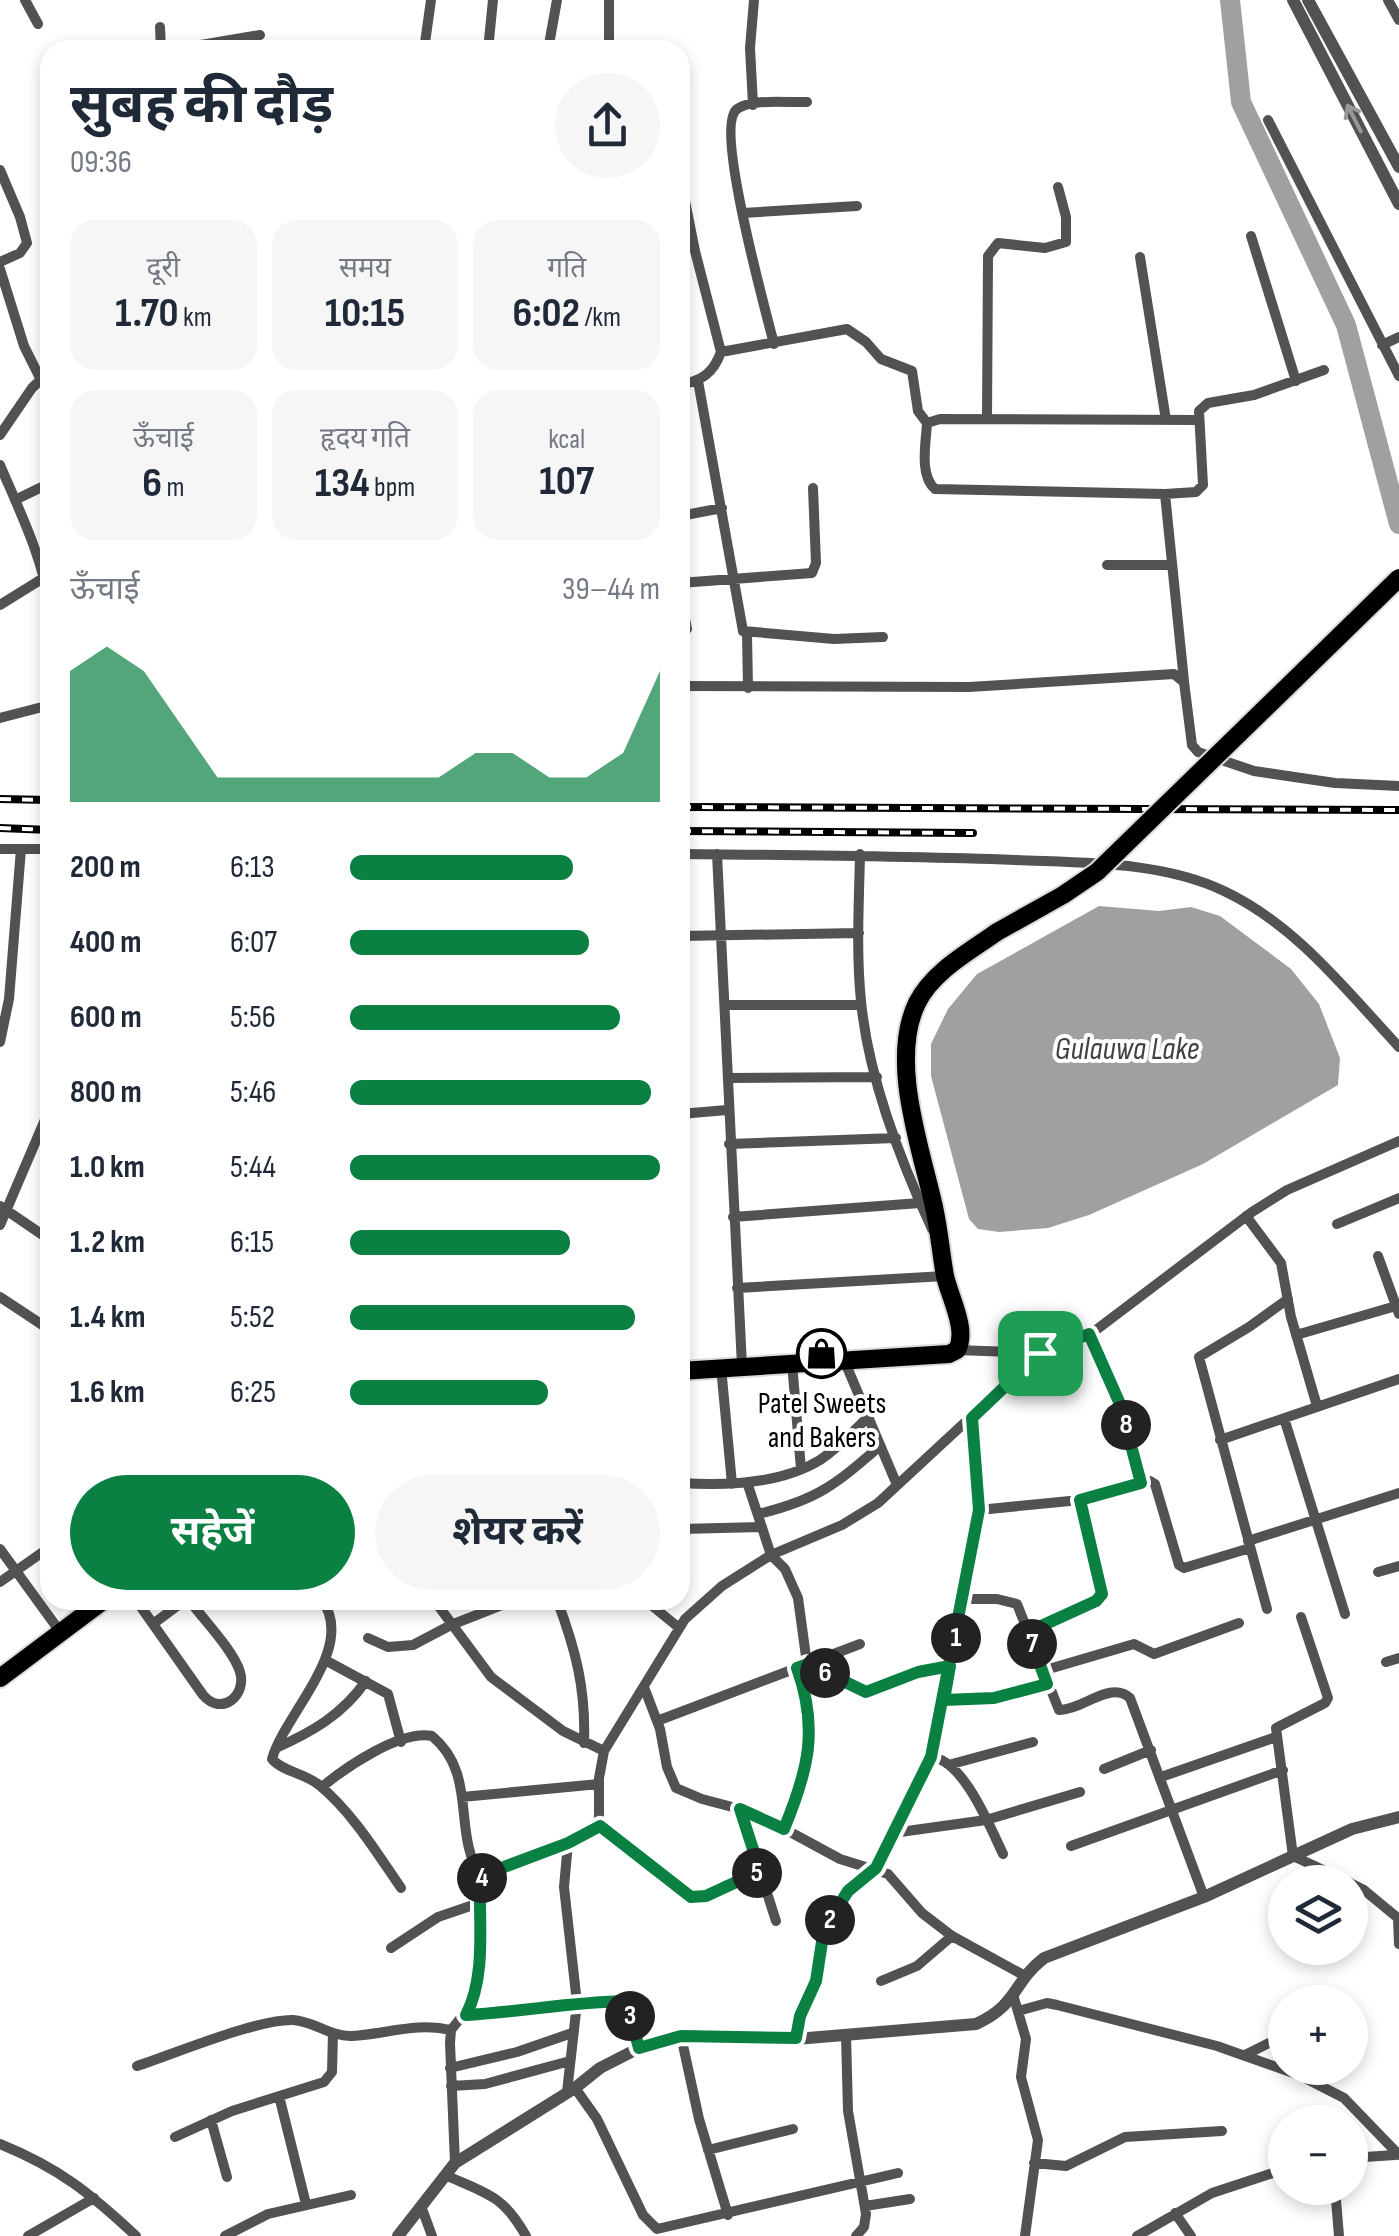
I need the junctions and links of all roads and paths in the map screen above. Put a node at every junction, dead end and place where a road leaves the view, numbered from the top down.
1 (25, 0) edge
2 (431, 0) edge
3 (494, 0) edge
4 (557, 0) edge
5 (610, 0) edge
6 (754, 0) edge
7 (1293, 0) edge
8 (1308, 0) edge
9 (1388, 0) edge
10 (1399, 20) edge
11 (38, 24) dead end
12 (160, 27) dead end
13 (260, 35) dead end
14 (161, 40) edge
15 (230, 40) edge
16 (425, 40) edge
17 (489, 40) edge
18 (550, 40) edge
19 (609, 40) edge
20 (807, 102) dead end
21 (753, 105) junction
22 (1268, 120) dead end
23 (1399, 167) edge
24 (0, 170) edge
25 (1058, 187) dead end
26 (1399, 204) edge
27 (857, 206) dead end
28 (743, 214) junction
29 (690, 227) edge
30 (1251, 236) dead end
31 (1140, 257) dead end
32 (0, 266) edge
33 (13, 313) junction
34 (0, 318) edge
35 (1399, 337) edge
36 (774, 344) junction
37 (1382, 345) junction
38 (721, 352) junction
39 (40, 367) edge
40 (1324, 370) dead end
41 (1399, 376) edge
42 (40, 380) edge
43 (698, 381) junction
44 (1296, 381) junction
45 (690, 383) edge
46 (987, 419) junction
47 (1166, 420) junction
48 (1198, 420) junction
49 (928, 423) junction
50 (2, 427) edge
51 (0, 465) edge
52 (40, 488) edge
53 (813, 488) dead end
54 (1165, 494) junction
55 (14, 500) junction
56 (722, 508) junction
57 (690, 514) edge
58 (1108, 565) dead end
59 (1172, 565) junction
60 (40, 567) edge
61 (1399, 578) edge
62 (40, 580) edge
63 (736, 581) junction
64 (690, 583) edge
65 (0, 605) edge
66 (747, 634) junction
67 (884, 637) dead end
68 (1184, 682) junction
69 (690, 686) edge
70 (748, 688) junction
71 (40, 708) edge
72 (0, 718) edge
73 (1399, 786) edge
74 (0, 849) edge
75 (21, 849) junction
76 (40, 849) edge
77 (690, 854) edge
78 (718, 854) junction
79 (860, 854) junction
80 (0, 928) edge
81 (14, 929) junction
82 (859, 933) junction
83 (690, 936) edge
84 (722, 936) junction
85 (4, 999) edge
86 (726, 1005) junction
87 (861, 1005) junction
88 (0, 1042) edge
89 (1399, 1046) edge
90 (877, 1077) junction
91 (729, 1078) junction
92 (727, 1110) junction
93 (690, 1113) edge
94 (40, 1130) edge
95 (896, 1138) junction
96 (1399, 1141) edge
97 (729, 1144) junction
98 (1399, 1198) edge
99 (920, 1204) junction
100 (4, 1208) edge
101 (1246, 1216) junction
102 (733, 1217) junction
103 (1338, 1224) dead end
104 (0, 1225) edge
105 (40, 1233) edge
106 (941, 1248) junction
107 (1378, 1256) dead end
108 (945, 1276) junction
109 (737, 1288) junction
110 (0, 1297) edge
111 (1288, 1298) junction
112 (1397, 1310) edge
113 (40, 1323) edge
114 (1089, 1334) junction
115 (1296, 1335) junction
116 (957, 1350) junction
117 (1040, 1353) junction
118 (844, 1359) junction
119 (792, 1363) junction
120 (742, 1366) junction
121 (721, 1368) junction
122 (690, 1370) edge
123 (1399, 1378) edge
124 (1317, 1406) junction
125 (868, 1418) junction
126 (972, 1418) junction
127 (1284, 1418) junction
128 (1220, 1440) junction
129 (880, 1446) junction
130 (801, 1469) junction
131 (690, 1482) edge
132 (747, 1482) junction
133 (1141, 1483) junction
134 (732, 1484) junction
135 (897, 1485) junction
136 (1399, 1493) edge
137 (1080, 1500) junction
138 (979, 1510) junction
139 (758, 1514) junction
140 (1316, 1520) junction
141 (762, 1527) junction
142 (690, 1529) edge
143 (1249, 1545) junction
144 (0, 1549) edge
145 (40, 1554) edge
146 (771, 1554) junction
147 (1399, 1566) edge
148 (16, 1571) junction
149 (1378, 1572) dead end
150 (0, 1582) edge
151 (962, 1599) junction
152 (40, 1604) edge
153 (1268, 1608) dead end
154 (44, 1610) edge
155 (91, 1610) edge
156 (143, 1610) edge
157 (173, 1610) edge
158 (194, 1610) edge
159 (327, 1610) edge
160 (441, 1610) edge
161 (489, 1610) edge
162 (560, 1610) edge
163 (657, 1610) edge
164 (1345, 1614) dead end
165 (1301, 1617) dead end
166 (153, 1624) junction
167 (1239, 1624) dead end
168 (451, 1625) junction
169 (678, 1627) junction
170 (1028, 1632) junction
171 (61, 1633) junction
172 (368, 1638) dead end
173 (860, 1644) dead end
174 (1399, 1658) edge
175 (325, 1660) junction
176 (1386, 1662) dead end
177 (802, 1666) junction
178 (950, 1666) junction
179 (1042, 1671) junction
180 (0, 1678) edge
181 (366, 1682) junction
182 (1047, 1684) junction
183 (644, 1687) junction
184 (944, 1700) junction
185 (657, 1721) junction
186 (1276, 1737) junction
187 (402, 1742) junction
188 (1033, 1742) dead end
189 (584, 1743) junction
190 (276, 1748) junction
191 (1150, 1750) junction
192 (604, 1751) junction
193 (931, 1757) junction
194 (952, 1764) junction
195 (1104, 1769) dead end
196 (1282, 1770) junction
197 (1161, 1777) junction
198 (599, 1784) junction
199 (322, 1787) junction
200 (1080, 1792) dead end
201 (462, 1797) junction
202 (740, 1809) junction
203 (1173, 1809) junction
204 (1399, 1817) edge
205 (986, 1820) junction
206 (600, 1826) junction
207 (784, 1829) junction
208 (893, 1834) junction
209 (568, 1843) junction
210 (1070, 1846) dead end
211 (1003, 1854) dead end
212 (1293, 1856) junction
213 (1312, 1865) edge
214 (876, 1868) junction
215 (760, 1871) junction
216 (482, 1878) junction
217 (401, 1888) dead end
218 (1368, 1893) edge
219 (1204, 1896) junction
220 (479, 1903) junction
221 (1399, 1919) edge
222 (776, 1920) dead end
223 (952, 1936) junction
224 (1399, 1944) edge
225 (391, 1948) dead end
226 (1025, 1976) junction
227 (881, 1981) dead end
228 (577, 2002) junction
229 (1016, 2004) junction
230 (466, 2015) junction
231 (452, 2030) junction
232 (333, 2033) junction
233 (572, 2033) junction
234 (846, 2035) junction
235 (681, 2036) junction
236 (796, 2038) junction
237 (1268, 2044) edge
238 (639, 2048) junction
239 (1245, 2055) junction
240 (570, 2061) junction
241 (137, 2066) dead end
242 (450, 2068) junction
243 (451, 2086) junction
244 (571, 2090) junction
245 (279, 2096) junction
246 (211, 2120) junction
247 (793, 2129) dead end
248 (1222, 2131) dead end
249 (175, 2136) dead end
250 (0, 2144) edge
251 (708, 2150) junction
252 (1397, 2155) edge
253 (1368, 2157) edge
254 (455, 2163) junction
255 (1034, 2163) junction
256 (898, 2173) dead end
257 (1268, 2174) edge
258 (445, 2175) junction
259 (227, 2177) dead end
260 (861, 2182) junction
261 (351, 2195) dead end
262 (94, 2198) junction
263 (910, 2199) dead end
264 (306, 2204) junction
265 (1336, 2205) edge
266 (420, 2206) junction
267 (865, 2206) junction
268 (1175, 2214) junction
269 (728, 2215) junction
270 (28, 2236) edge
271 (136, 2236) edge
272 (225, 2236) edge
273 (398, 2236) edge
274 (432, 2236) edge
275 (526, 2236) edge
276 (856, 2236) edge
277 (1025, 2236) edge
278 (1137, 2236) edge
279 (1191, 2236) edge
280 (1339, 2236) edge

1 - 11 street
2 - 16 street
3 - 17 street
4 - 18 street
5 - 19 street
6 - 21 street
26 -> 7 street
8 - 23 street
9 - 10 street
12 - 14 street
13 - 15 street
20 - 21 street
21 - 28 street
22 - 37 street
24 - 32 street
25 - 46 street
27 - 28 street
28 - 36 street
29 - 38 street
30 - 44 street
31 - 47 street
32 - 33 street
33 - 34 street
33 - 39 street
35 - 37 street
36 - 38 street
36 - 49 street
37 - 41 street
38 - 43 street
40 - 44 street
42 - 50 street
43 - 45 street
43 - 56 street
44 - 48 street
46 - 47 street
46 - 49 street
47 - 48 street
48 - 54 street
49 - 54 street
51 - 55 street
52 - 55 street
53 - 63 street
54 - 59 street
55 - 60 street
56 - 57 street
56 - 63 street
58 - 59 street
59 - 68 street
61 - 106 main road, bridge
62 - 65 street
63 - 64 street
63 - 66 street
66 - 67 street
66 - 70 street
68 - 70 street
68 - 73 street
69 - 70 street
71 - 72 street
74 - 75 street
75 - 76 street
75 - 81 street
77 - 78 street
78 - 79 street
78 - 84 street
79 - 82 street
79 - 89 street
80 - 81 street
81 - 85 street
82 - 84 street
82 - 87 street
83 - 84 street
84 - 86 street
85 - 88 street
86 - 87 street
86 - 91 street
87 - 90 street
90 - 91 street
90 - 95 street
91 - 92 street
92 - 93 street
92 - 97 street
94 - 100 street
95 - 97 street
95 - 99 street
96 - 101 street
97 - 102 street
98 - 103 street
99 - 102 street
99 - 106 street
100 - 104 street
100 - 105 street
101 - 111 street
101 - 114 street
102 - 109 street
106 - 108 main road
107 - 112 street
108 - 109 street
108 - 116 main road
109 - 120 street
110 - 113 street
111 - 115 street
111 - 128 street
112 - 115 street
114 - 117 street
114 - 133 street
115 - 124 street
116 - 117 street
116 - 118 main road
117 - 126 street
118 - 119 main road
118 - 125 street
119 - 120 main road
119 - 130 street
120 - 121 main road
121 - 122 main road
121 - 134 street
123 - 124 street
124 - 127 street
125 - 129 street
125 - 130 street
126 - 135 street
126 - 138 street
127 - 128 street
127 - 140 street
128 - 143 street
129 - 135 street
129 - 139 street
130 - 132 street
131 - 134 street
132 - 134 street
132 - 139 street
133 - 137 street
133 - 143 street
135 - 146 street
136 - 140 street
137 - 138 street
137 - 170 street
138 - 151 street
139 - 141 street
140 - 143 street
140 - 164 street
141 - 142 street
141 - 146 street
143 - 153 street
144 - 148 street
145 - 148 street
146 - 169 street
146 - 177 street
147 - 149 street
148 - 150 street
148 - 152 street
151 - 170 street
151 - 178 street
154 - 171 street
155 - 171 main road
156 - 166 street
157 - 166 street
158 - 166 street
159 - 175 street
160 - 168 street
161 - 168 street
162 - 189 street
163 - 169 street
165 - 186 street
167 - 179 street
168 - 172 street
168 - 189 street
169 - 183 street
170 - 179 street
171 - 180 main road
173 - 177 street
174 - 176 street
175 - 181 street
175 - 190 street
177 - 178 street
177 - 185 street
177 - 207 street
178 - 184 street
179 - 182 street
181 - 187 street
181 - 190 street
182 - 184 street
182 - 191 street
183 - 185 street
183 - 192 street
184 - 193 street
185 - 202 street
186 - 196 street
186 - 197 street
187 - 199 street
187 - 201 street
188 - 194 street
189 - 192 street
190 - 199 street
191 - 195 street
191 - 197 street
192 - 198 street
193 - 194 street
193 - 208 street
194 - 205 street
196 - 203 street
196 - 212 street
197 - 203 street
198 - 201 street
198 - 206 street
199 - 217 street
200 - 205 street
201 - 216 street
202 - 207 street
202 - 215 street
203 - 210 street
203 - 219 street
204 - 212 street
205 - 208 street
205 - 211 street
206 - 209 street
206 - 215 street
207 - 214 street
208 - 214 street
209 - 216 street
209 - 228 street
212 - 213 street
212 - 219 street
214 - 223 street
214 - 236 street
215 - 222 street
216 - 220 street
218 - 221 street
219 - 226 street
220 - 225 street
220 - 230 street
221 - 224 street
223 - 226 street
223 - 227 street
226 - 229 street
228 - 230 street
228 - 233 street
228 - 238 street
229 - 234 street
229 - 239 street
229 - 255 street
230 - 231 street
231 - 232 street
231 - 242 street
232 - 241 street
232 - 245 street
233 - 240 street
233 - 242 street
234 - 236 street
234 - 260 street
235 - 236 street
235 - 238 street
235 - 251 street
237 - 239 street
238 - 244 street
239 - 252 street
240 - 243 street
240 - 244 street
242 - 243 street
243 - 254 street
244 - 254 street
244 - 269 street
245 - 246 street
245 - 264 street
246 - 249 street
246 - 259 street
247 - 251 street
248 - 255 street
250 - 262 street
251 - 269 street
252 - 253 street
254 - 258 street
255 - 277 street
256 - 260 street
257 - 268 street
258 - 266 street
258 - 275 street
260 - 267 street
260 - 269 street
261 - 264 street
262 - 270 street
262 - 271 street
263 - 267 street
264 - 272 street
265 - 280 street
266 - 273 street
266 - 274 street
267 - 276 street
268 - 278 street
268 - 279 street

